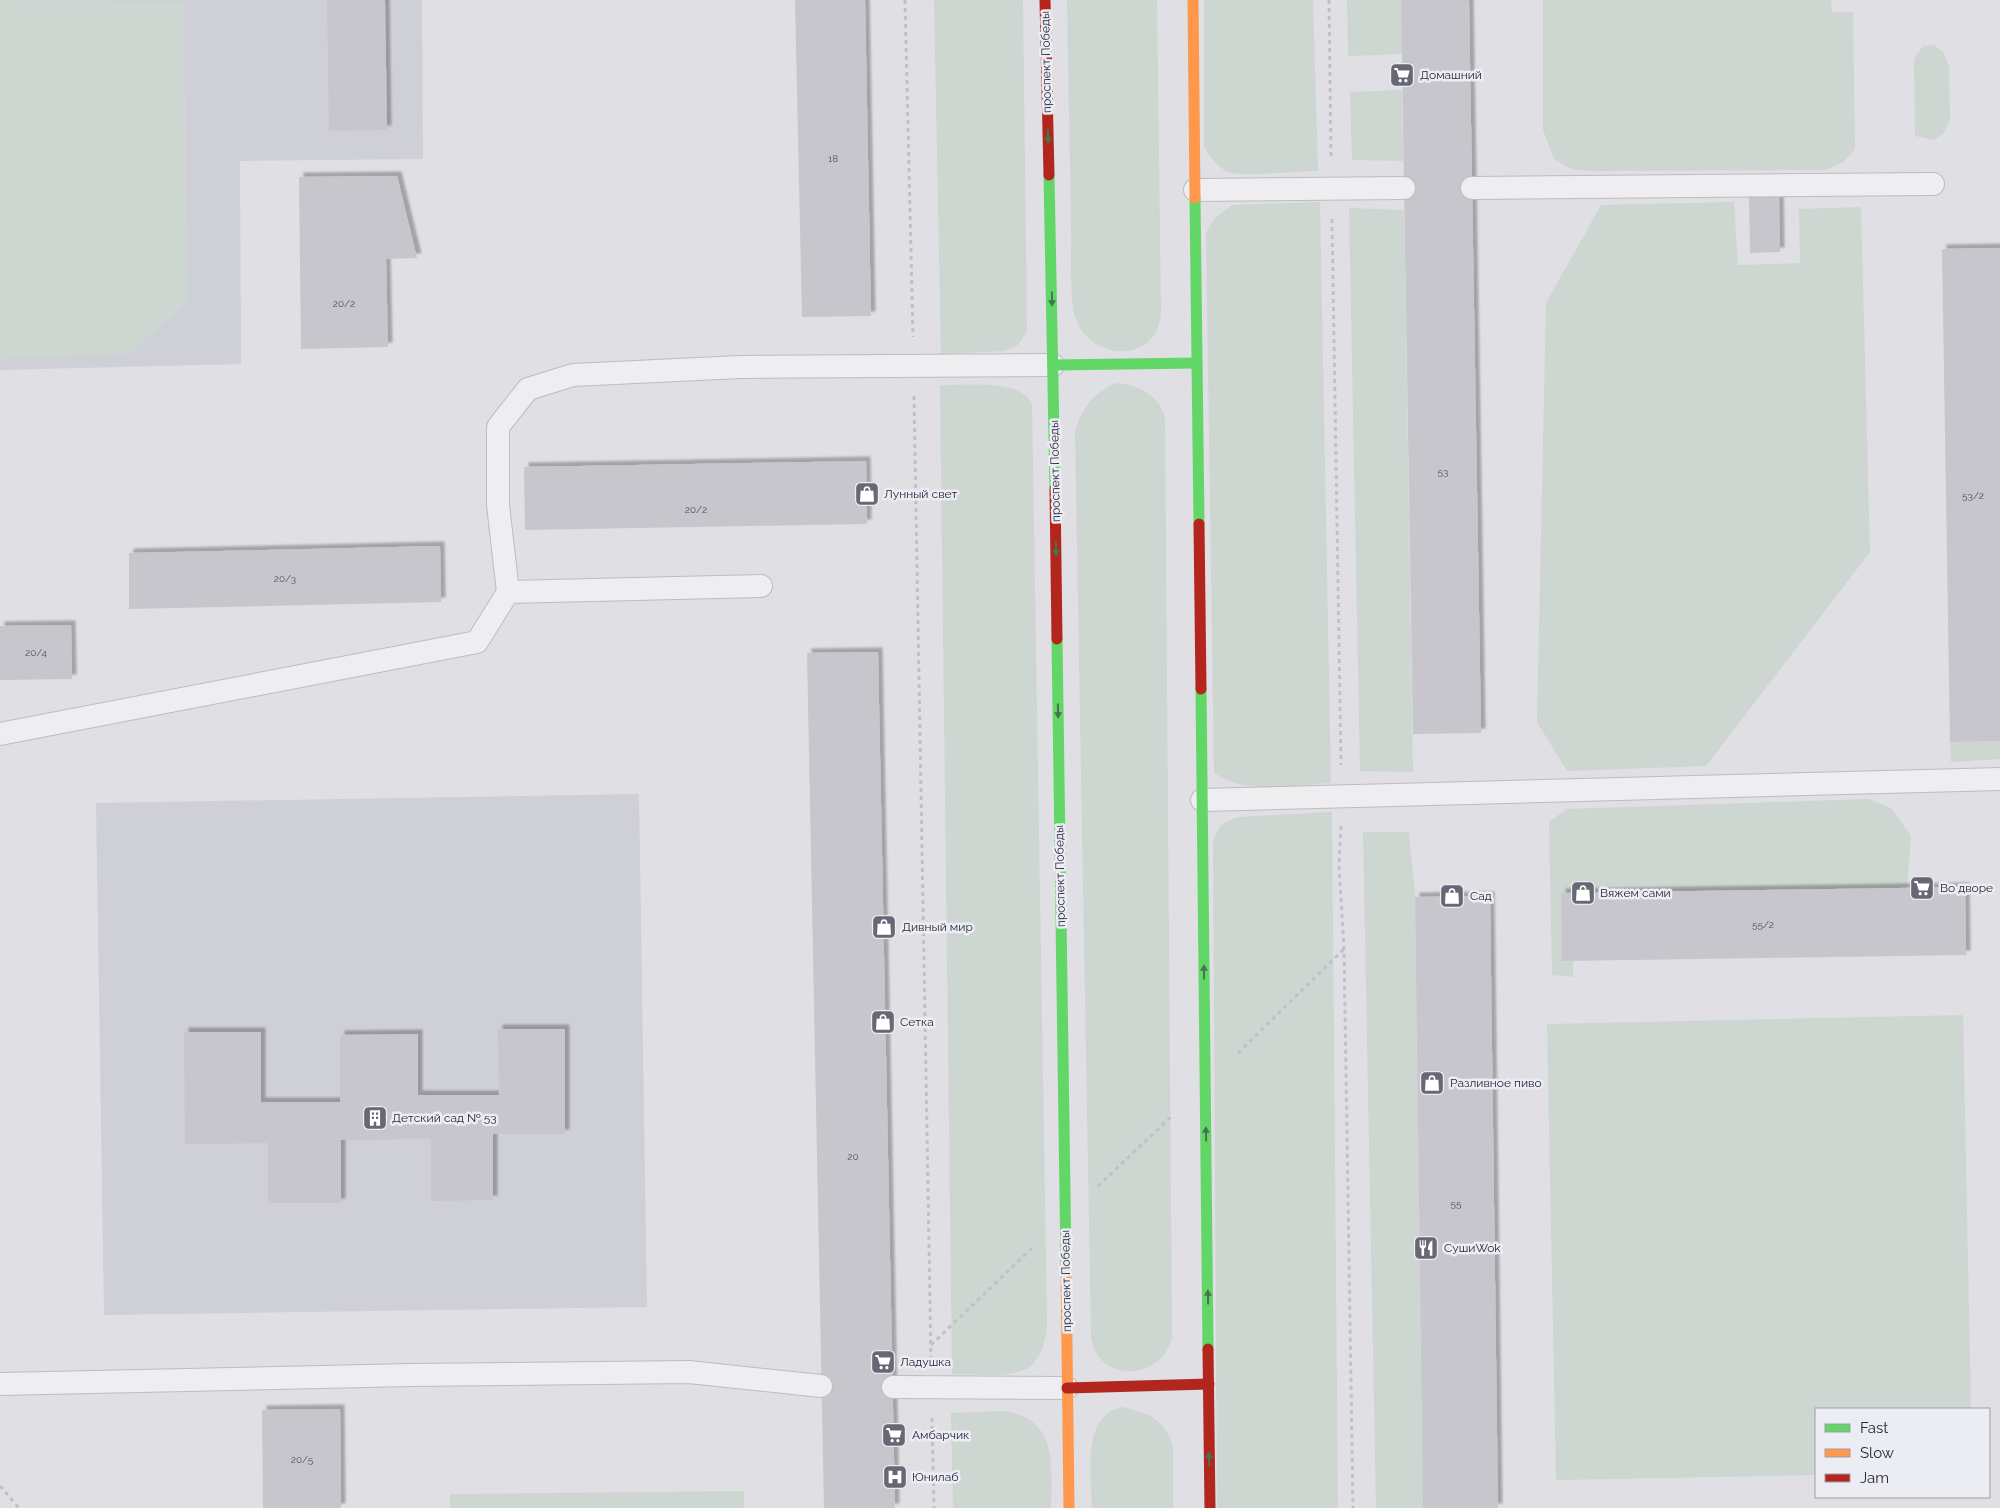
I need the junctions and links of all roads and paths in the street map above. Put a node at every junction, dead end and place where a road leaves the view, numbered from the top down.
1 (905, 0) edge
2 (1045, 0) edge
3 (1193, 0) edge
4 (1329, 0) edge
5 (1934, 184) dead end
6 (1404, 188) dead end
7 (1472, 188) dead end
8 (1332, 189) junction
9 (1195, 190) junction
10 (1198, 363) junction
11 (1054, 365) junction
12 (914, 366) junction
13 (760, 586) dead end
14 (508, 592) junction
15 (0, 734) edge
16 (2000, 779) edge
17 (1342, 796) junction
18 (1202, 800) junction
19 (1344, 948) junction
20 (1205, 1085) junction
21 (1065, 1217) junction
22 (931, 1345) junction
23 (0, 1384) edge
24 (1209, 1384) junction
25 (821, 1386) dead end
26 (893, 1387) dead end
27 (932, 1387) junction
28 (1067, 1388) junction
29 (0, 1486) edge
30 (19, 1508) edge
31 (934, 1508) edge
32 (1069, 1508) edge
33 (1210, 1508) edge
34 (1354, 1508) edge

1 - 12 path
2 -> 11 main road, проспект Победы
3 - 9 main road
4 - 8 path
5 - 7 lane
6 - 8 lane
8 - 9 lane
8 - 17 path
9 - 10 main road
10 - 11 main road
10 - 18 main road
11 - 12 lane
11 -> 21 main road, проспект Победы
12 - 14 lane
12 - 22 path
13 - 14 lane
14 - 15 lane
16 - 17 lane
17 - 18 lane
17 - 19 path
20 -> 18 main road
19 - 20 path
19 - 34 path
20 - 21 path
24 -> 20 main road
21 - 22 path
21 - 28 main road, проспект Победы
22 - 27 path
23 - 25 lane
24 - 28 main road
33 -> 24 main road
26 - 27 lane
27 - 28 lane
27 - 31 path
28 - 32 main road, проспект Победы
29 - 30 path

